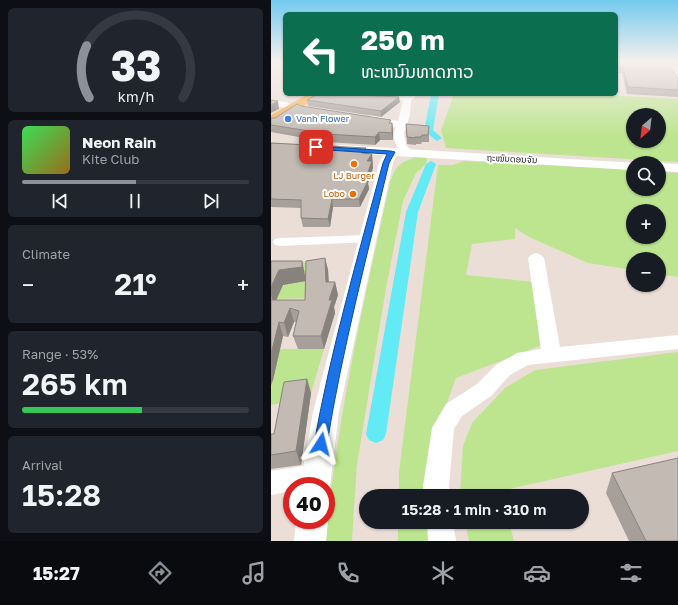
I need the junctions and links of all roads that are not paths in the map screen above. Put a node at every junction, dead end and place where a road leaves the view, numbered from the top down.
1 (303, 96) edge
2 (312, 96) edge
3 (384, 96) edge
4 (411, 97) edge
5 (271, 103) edge
6 (292, 105) junction
7 (310, 110) edge
8 (271, 114) edge
9 (363, 117) edge
10 (271, 121) edge
11 (399, 127) junction
12 (324, 148) edge
13 (399, 153) junction
14 (626, 166) edge
15 (666, 167) edge
16 (678, 168) edge
17 (367, 239) junction
18 (280, 242) dead end
19 (537, 258) dead end
20 (678, 342) edge
21 (552, 355) junction
22 (316, 477) edge
23 (283, 482) edge
24 (271, 483) edge
25 (436, 489) edge
26 (311, 529) edge
27 (441, 529) edge
28 (310, 541) edge
29 (442, 541) edge

1 - 6 main road
2 - 6 main road
3 - 4 street
4 - 11 street
5 - 6 street
6 - 7 street
6 - 8 main road
6 - 10 main road
9 - 11 street
11 - 13 street
12 - 13 street, ຖະໝົນດອນຈັນ
13 - 14 street, ຖະໝົນດອນຈັນ
13 - 17 street
15 - 16 street
17 - 18 street
17 - 22 street
19 - 21 street
20 - 21 street
21 - 25 street
23 - 24 street
26 - 28 street
27 - 29 street

